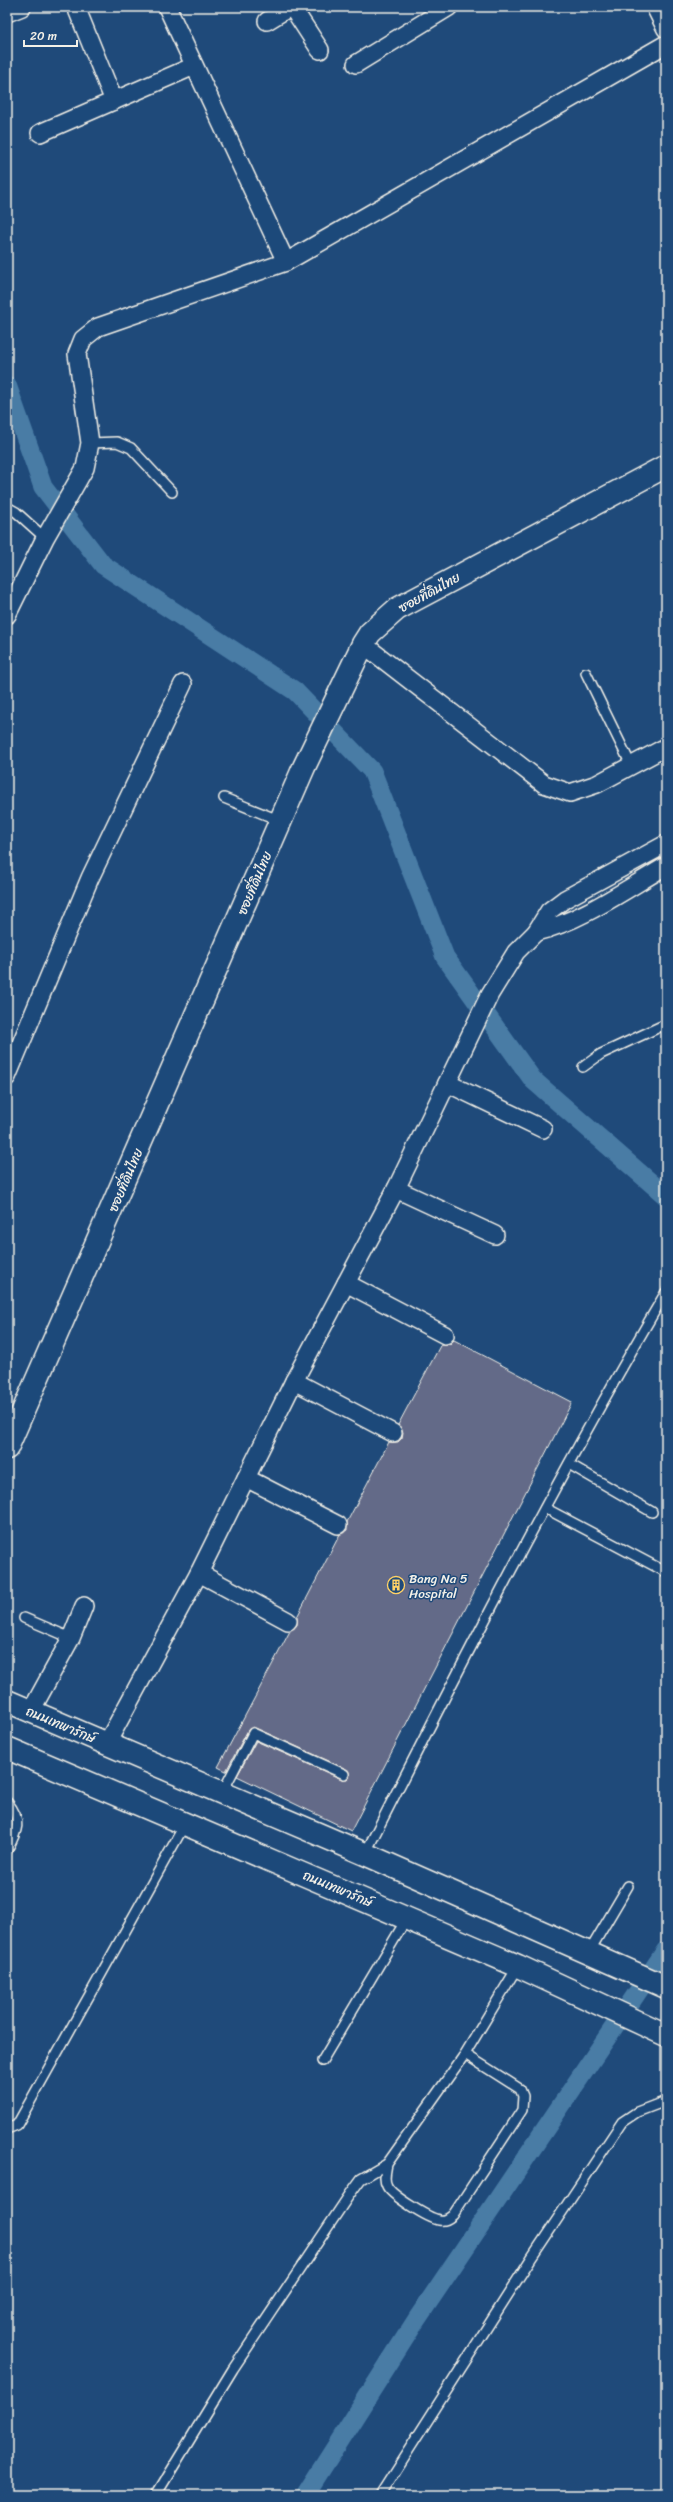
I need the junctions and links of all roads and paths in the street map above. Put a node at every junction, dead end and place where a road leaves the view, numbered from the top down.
1 (22, 7) edge
2 (76, 7) edge
3 (167, 7) edge
4 (291, 7) edge
5 (448, 7) edge
6 (655, 7) edge
7 (7, 13) edge
8 (267, 21) dead end
9 (666, 29) edge
10 (666, 44) edge
11 (320, 50) dead end
12 (356, 64) dead end
13 (194, 66) junction
14 (114, 101) junction
15 (40, 133) dead end
16 (286, 262) junction
17 (90, 443) junction
18 (666, 466) edge
19 (172, 492) dead end
20 (7, 507) edge
21 (46, 537) junction
22 (7, 615) edge
23 (362, 644) junction
24 (586, 673) dead end
25 (184, 684) dead end
26 (666, 747) edge
27 (631, 765) junction
28 (224, 798) dead end
29 (281, 821) junction
30 (666, 844) edge
31 (666, 866) edge
32 (536, 932) junction
33 (666, 1024) edge
34 (583, 1067) dead end
35 (7, 1076) edge
36 (447, 1084) junction
37 (543, 1129) dead end
38 (396, 1189) junction
39 (496, 1235) dead end
40 (346, 1283) junction
41 (666, 1292) edge
42 (445, 1335) dead end
43 (294, 1382) junction
44 (393, 1433) dead end
45 (7, 1448) edge
46 (569, 1464) junction
47 (246, 1478) junction
48 (545, 1508) junction
49 (652, 1512) dead end
50 (338, 1525) dead end
51 (666, 1572) edge
52 (199, 1573) junction
53 (84, 1606) dead end
54 (24, 1618) dead end
55 (288, 1621) dead end
56 (71, 1638) junction
57 (7, 1701) edge
58 (31, 1711) junction
59 (107, 1743) junction
60 (7, 1748) edge
61 (344, 1774) dead end
62 (222, 1794) junction
63 (7, 1802) edge
64 (186, 1823) junction
65 (7, 1850) edge
66 (365, 1854) junction
67 (628, 1886) dead end
68 (407, 1918) junction
69 (589, 1952) junction
70 (518, 1966) junction
71 (666, 1987) edge
72 (666, 2035) edge
73 (465, 2054) junction
74 (322, 2061) dead end
75 (666, 2101) edge
76 (7, 2129) edge
77 (387, 2164) junction
78 (156, 2495) edge
79 (380, 2495) edge

1 - 7 street
2 - 14 street
3 - 13 street
4 - 8 street
4 - 11 street
5 - 12 street
6 - 9 street
10 - 16 street
13 - 14 street
13 - 16 street
14 - 15 street
16 - 17 street
17 - 19 lane
17 - 21 street
18 - 23 main road, ซอยที่ดินไทย
20 - 21 lane
21 - 22 street
23 - 27 street
23 - 29 main road, ซอยที่ดินไทย
24 - 27 lane
25 - 35 street
26 - 27 street
28 - 29 lane
29 - 45 main road, ซอยที่ดินไทย
30 - 32 street
31 - 32 street
32 - 36 street
33 - 34 lane
36 - 37 street
36 - 38 street
38 - 39 street
38 - 40 street
40 - 42 street
40 - 43 street
41 - 46 lane
43 - 44 street
43 - 47 street
46 - 48 lane
46 - 49 lane
47 - 50 street
47 - 52 street
48 - 51 lane
48 - 66 lane
52 - 55 street
52 - 59 street
53 - 56 street
54 - 56 lane
56 - 58 street
57 - 58 main road, ถนนเทพารักษ์
58 - 59 main road, ถนนเทพารักษ์
59 - 62 main road, ถนนเทพารักษ์
60 - 64 main road, ถนนเทพารักษ์
61 - 62 lane
62 - 66 main road, ถนนเทพารักษ์
63 - 65 lane
64 - 68 main road, ถนนเทพารักษ์
64 - 76 lane
66 - 69 main road, ถนนเทพารักษ์
67 - 69 lane
68 - 70 main road, ถนนเทพารักษ์
68 - 74 lane
69 - 71 main road, ถนนเทพารักษ์
70 - 72 main road, ถนนเทพารักษ์
70 - 73 lane
73 - 77 lane
73 - 77 lane
75 - 79 lane
77 - 78 lane

